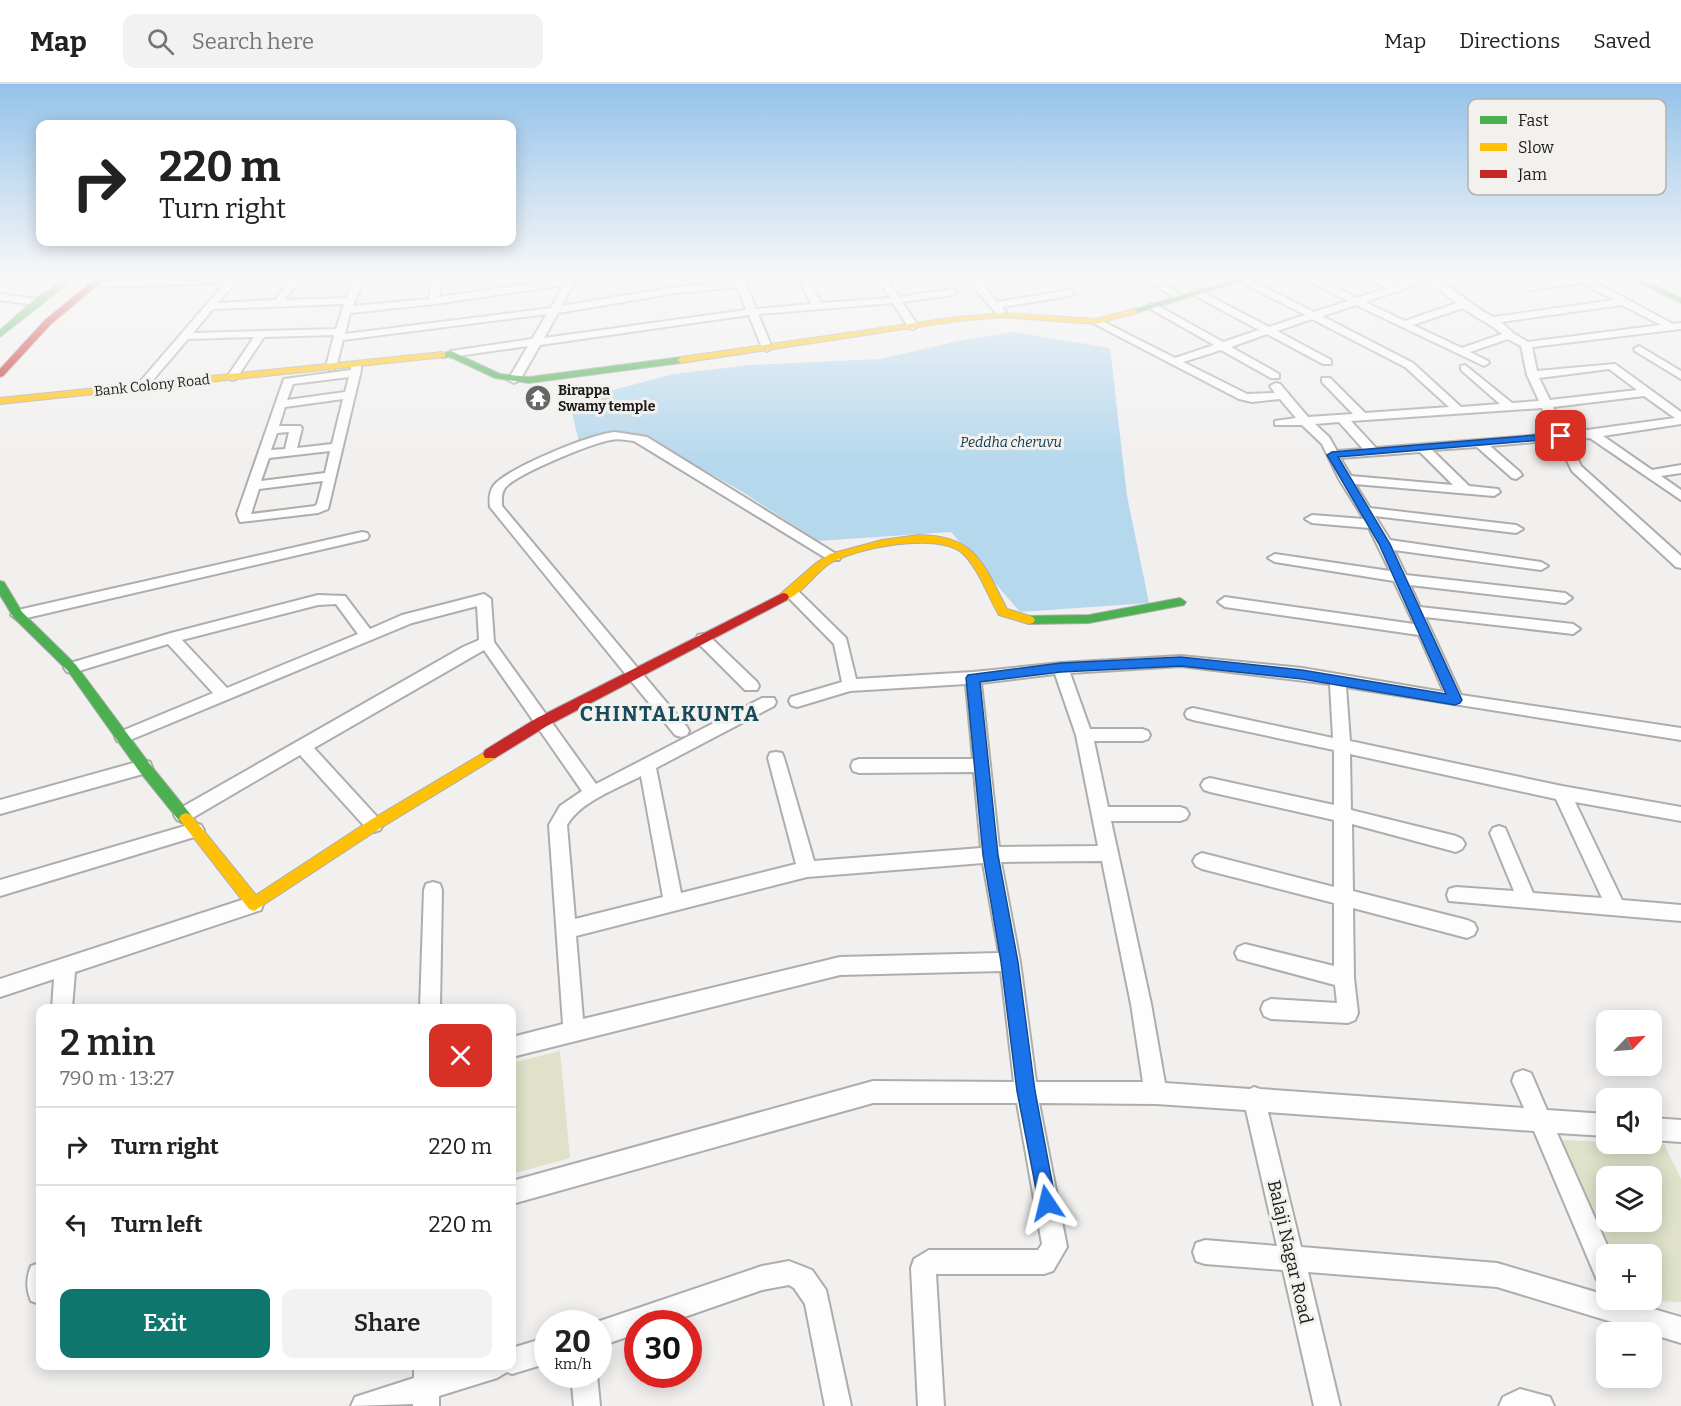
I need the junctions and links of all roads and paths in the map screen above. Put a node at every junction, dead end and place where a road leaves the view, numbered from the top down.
1 (32, 339) edge
2 (184, 339) edge
3 (258, 339) edge
4 (338, 339) edge
5 (538, 339) edge
6 (560, 339) edge
7 (763, 339) edge
8 (829, 339) edge
9 (1129, 339) edge
10 (1211, 339) edge
11 (1240, 339) edge
12 (1282, 339) edge
13 (1357, 339) edge
14 (1432, 339) edge
15 (1499, 339) edge
16 (1515, 339) edge
17 (1576, 339) edge
18 (536, 342) junction
19 (1222, 345) junction
20 (1526, 345) junction
21 (767, 348) junction
22 (1640, 350) dead end
23 (1461, 352) junction
24 (451, 354) junction
25 (1174, 362) junction
26 (1327, 362) dead end
27 (1484, 363) dead end
28 (331, 367) junction
29 (356, 369) junction
30 (1465, 369) dead end
31 (0, 374) edge
32 (1533, 375) junction
33 (1681, 376) edge
34 (232, 377) junction
35 (514, 380) junction
36 (1326, 380) dead end
37 (142, 386) junction
38 (1278, 386) junction
39 (1647, 392) junction
40 (350, 395) junction
41 (0, 401) edge
42 (280, 404) junction
43 (1545, 404) junction
44 (1509, 406) junction
45 (1456, 408) junction
46 (1361, 417) junction
47 (1342, 418) junction
48 (1681, 419) edge
49 (1305, 421) junction
50 (1279, 423) dead end
51 (272, 430) junction
52 (1592, 434) junction
53 (1561, 436) junction
54 (1480, 443) junction
55 (336, 447) junction
56 (1422, 447) junction
57 (290, 452) junction
58 (1372, 452) junction
59 (263, 455) junction
60 (1332, 455) junction
61 (1681, 469) edge
62 (1650, 474) junction
63 (1516, 475) dead end
64 (330, 476) junction
65 (1345, 479) junction
66 (253, 486) junction
67 (1465, 489) junction
68 (1494, 492) dead end
69 (1681, 496) edge
70 (1369, 517) junction
71 (1312, 519) dead end
72 (1516, 529) dead end
73 (362, 536) dead end
74 (1384, 544) junction
75 (834, 557) junction
76 (1275, 558) dead end
77 (1681, 564) edge
78 (1541, 566) dead end
79 (1399, 578) junction
80 (0, 585) edge
81 (792, 593) junction
82 (1565, 598) dead end
83 (1180, 602) dead end
84 (1226, 602) dead end
85 (1415, 611) junction
86 (18, 615) junction
87 (1573, 629) dead end
88 (1424, 631) junction
89 (367, 635) junction
90 (171, 638) junction
91 (703, 639) junction
92 (487, 643) junction
93 (72, 668) junction
94 (1061, 668) junction
95 (633, 674) junction
96 (973, 678) junction
97 (1338, 680) junction
98 (850, 685) junction
99 (751, 686) dead end
100 (225, 696) junction
101 (1455, 700) junction
102 (797, 701) dead end
103 (768, 702) dead end
104 (1194, 714) dead end
105 (542, 722) junction
106 (681, 731) dead end
107 (1681, 734) edge
108 (1084, 735) junction
109 (1142, 735) dead end
110 (123, 737) junction
111 (302, 746) junction
112 (1342, 747) junction
113 (776, 758) dead end
114 (647, 765) junction
115 (981, 765) junction
116 (859, 766) dead end
117 (144, 767) junction
118 (1210, 785) dead end
119 (593, 793) junction
120 (1562, 794) junction
121 (0, 807) edge
122 (1101, 814) junction
123 (1180, 814) dead end
124 (1341, 814) junction
125 (1681, 814) edge
126 (183, 815) junction
127 (374, 825) junction
128 (195, 830) junction
129 (1499, 833) dead end
130 (1456, 844) dead end
131 (1110, 853) junction
132 (991, 855) junction
133 (1202, 861) dead end
134 (807, 869) junction
135 (0, 888) edge
136 (433, 890) dead end
137 (1456, 895) dead end
138 (1344, 897) junction
139 (1527, 901) junction
140 (674, 903) junction
141 (254, 904) junction
142 (1616, 908) junction
143 (1681, 913) edge
144 (1467, 929) dead end
145 (566, 930) junction
146 (1245, 953) dead end
147 (1010, 962) junction
148 (65, 968) junction
149 (1344, 978) junction
150 (0, 988) edge
151 (62, 1004) edge
152 (430, 1004) edge
153 (1271, 1009) dead end
154 (574, 1030) junction
155 (516, 1046) edge
156 (1522, 1082) dead end
157 (1026, 1091) junction
158 (1156, 1093) junction
159 (1254, 1098) junction
160 (1539, 1119) junction
161 (1596, 1124) edge
162 (1662, 1130) edge
163 (1681, 1131) edge
164 (516, 1191) edge
165 (1596, 1248) edge
166 (1205, 1252) dead end
167 (1290, 1257) junction
168 (1596, 1300) edge
169 (1632, 1310) edge
170 (612, 1329) edge
171 (1681, 1330) edge
172 (534, 1354) edge
173 (516, 1360) edge
174 (480, 1370) edge
175 (427, 1386) edge
176 (585, 1388) edge
177 (364, 1406) edge
178 (586, 1406) edge
179 (838, 1406) edge
180 (931, 1406) edge
181 (1328, 1406) edge
182 (1512, 1406) edge
183 (1541, 1406) edge

1 - 31 main road
2 - 37 street
3 - 34 street
4 - 28 street
5 - 18 street
6 - 18 street
7 - 21 street
8 - 21 main road
9 - 25 street
10 - 19 street
11 - 19 street
12 - 26 street
13 - 45 street
14 - 23 street
15 - 23 street
16 - 20 street
17 - 20 street
18 - 24 street
18 - 35 street
19 - 25 street
19 - 38 street
20 - 32 street
21 - 35 main road
22 - 33 street
23 - 27 street
24 - 29 main road, Bank Colony Road
24 - 35 main road
25 - 38 street
28 - 29 main road, Bank Colony Road
28 - 34 main road, Bank Colony Road
29 - 40 street
29 - 42 street
30 - 44 street
32 - 39 street
32 - 43 street
34 - 37 main road, Bank Colony Road
36 - 46 street
37 - 41 main road, Bank Colony Road
38 - 49 street
39 - 43 street
39 - 48 street
40 - 42 street
40 - 55 street
42 - 51 street
43 - 44 street
43 - 53 street
44 - 45 street
45 - 46 street
46 - 47 street
47 - 49 street
47 - 58 street
48 - 52 street
49 - 50 street
49 - 60 street
51 - 57 street
51 - 59 street
52 - 53 street
52 - 62 street
53 - 54 street
53 - 77 street
54 - 56 street
54 - 63 street
55 - 57 street
55 - 64 street
56 - 58 street
56 - 67 street
57 - 59 street
58 - 60 street
59 - 66 street
60 - 65 street
61 - 62 street
62 - 69 street
64 - 66 street
64 - 66 street
65 - 67 street
65 - 70 street
67 - 68 street
70 - 71 street
70 - 72 street
70 - 74 street
73 - 86 street
74 - 78 street
74 - 79 street
75 - 81 main road
75 - 83 main road
75 - 95 street
76 - 79 street
79 - 82 street
79 - 85 street
80 - 86 main road
81 - 91 main road
81 - 98 street
84 - 88 street
85 - 87 street
85 - 88 street
86 - 93 main road
88 - 101 street
89 - 90 street
89 - 92 street
89 - 100 street
90 - 93 street
90 - 100 street
91 - 95 main road
91 - 99 street
92 - 105 street
92 - 111 street
93 - 110 main road
94 - 96 street
94 - 97 street
94 - 108 street
95 - 105 main road
95 - 106 street
96 - 98 street
96 - 115 street
97 - 101 street
97 - 112 street
98 - 102 street
100 - 110 street
101 - 107 street
103 - 114 street
104 - 112 street
105 - 119 street
105 - 127 main road
108 - 109 street
108 - 122 street
110 - 117 main road
111 - 126 street
111 - 127 street
112 - 120 street
112 - 124 street
113 - 134 street
114 - 119 street
114 - 140 street
115 - 116 street
115 - 132 street
117 - 121 street
117 - 126 main road
118 - 124 street
119 - 145 street
120 - 125 street
120 - 142 street
122 - 123 street
122 - 131 street
124 - 130 street
124 - 138 street
126 - 128 main road
127 - 141 main road
128 - 135 street
128 - 141 main road
129 - 139 street
131 - 132 street
131 - 158 street
132 - 134 street
132 - 147 street
133 - 138 street
134 - 140 street
136 - 152 street
137 - 139 street
138 - 144 street
138 - 149 street
139 - 142 street
140 - 145 street
141 - 148 street
142 - 143 street
145 - 154 street
146 - 149 street
147 - 154 street
147 - 157 street
148 - 150 street
148 - 151 street
149 - 153 street
154 - 155 street
156 - 160 street
157 - 158 street
157 - 164 street
157 - 180 street
158 - 159 street
159 - 160 street
159 - 167 street, Balaji Nagar Road
160 - 161 street
160 - 165 street
162 - 163 street
166 - 167 street
167 - 168 street
167 - 181 street, Balaji Nagar Road
169 - 171 street
170 - 179 street
172 - 173 street
174 - 175 street
175 - 177 street
176 - 178 street
182 - 183 street

